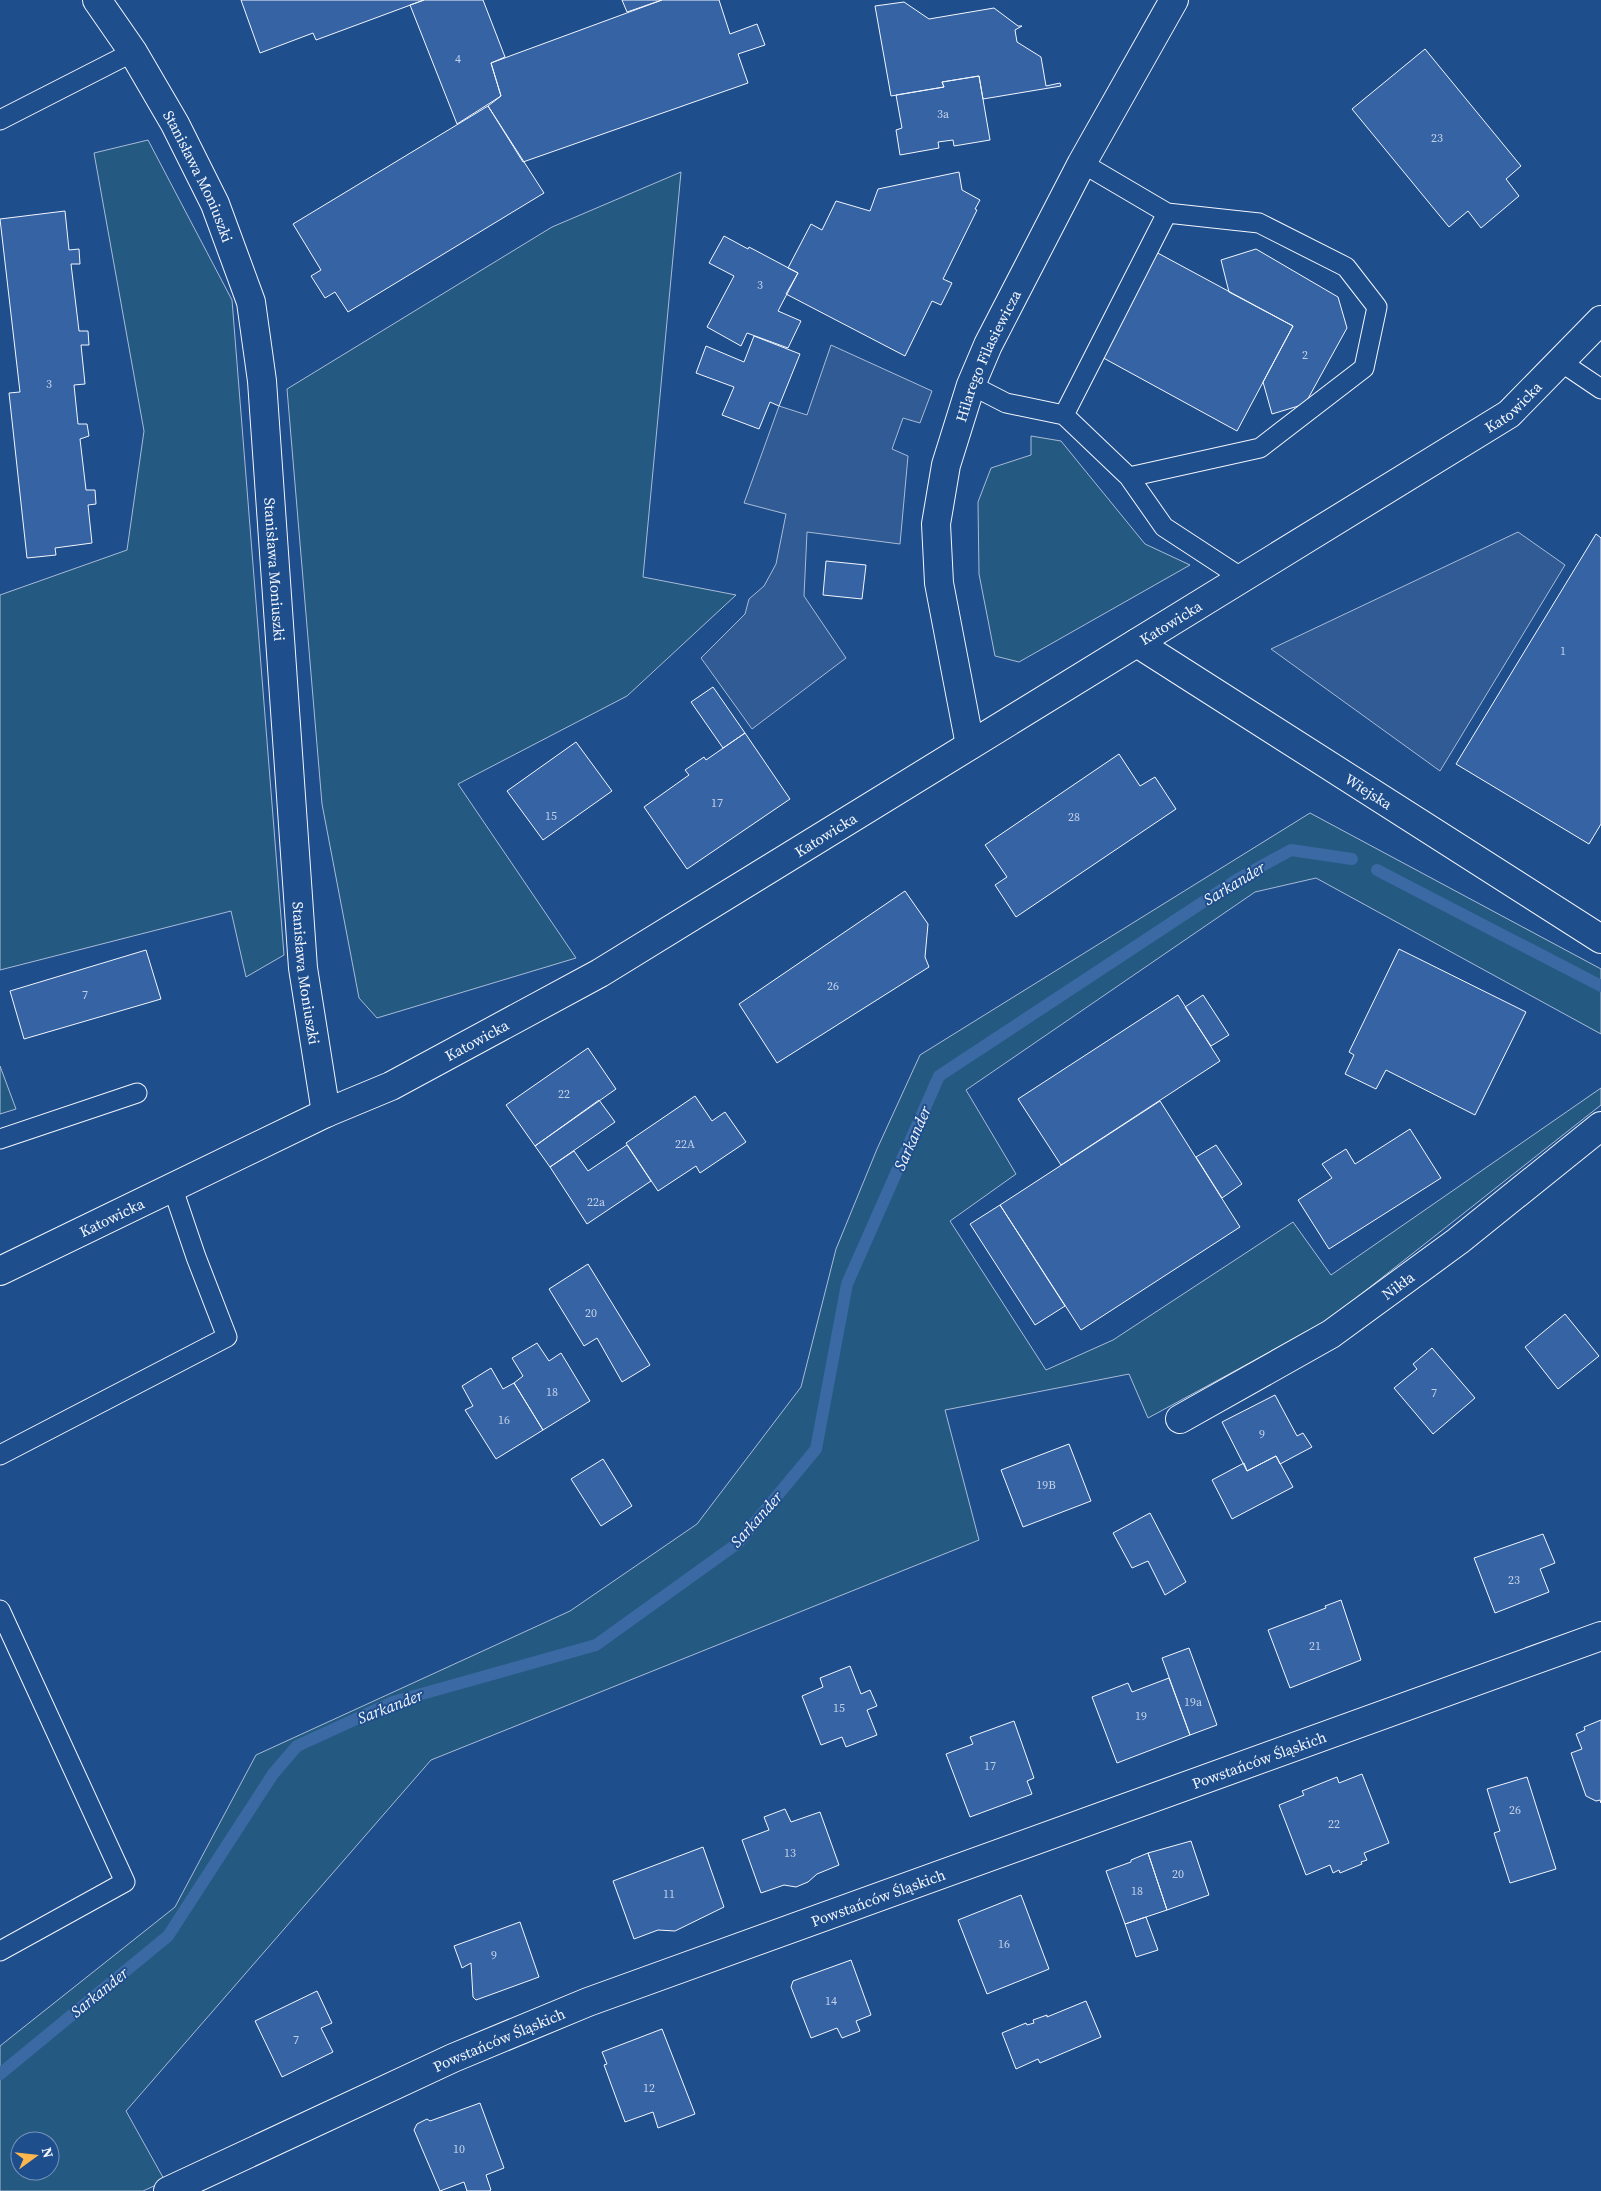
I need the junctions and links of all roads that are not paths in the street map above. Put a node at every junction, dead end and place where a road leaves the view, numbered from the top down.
1 (97, 0) edge
2 (1174, 0) edge
3 (133, 52) junction
4 (0, 120) edge
5 (1082, 163) junction
6 (1167, 213) junction
7 (1601, 320) edge
8 (1561, 362) junction
9 (971, 385) junction
10 (1601, 389) edge
11 (1064, 415) junction
12 (1129, 477) junction
13 (1242, 578) junction
14 (1137, 643) junction
15 (970, 745) junction
16 (1601, 939) edge
17 (137, 1093) dead end
18 (326, 1113) junction
19 (1601, 1126) edge
20 (0, 1139) edge
21 (173, 1189) junction
22 (0, 1271) edge
23 (1180, 1419) dead end
24 (0, 1455) edge
25 (0, 1610) edge
26 (1601, 1636) edge
27 (0, 1950) edge
28 (168, 2191) edge

1 - 3 street, Stanisława Moniuszki
2 - 5 street, Hilarego Filasiewicza
3 - 4 lane
3 - 18 street, Stanisława Moniuszki
5 - 6 lane
5 - 9 street, Hilarego Filasiewicza
6 - 11 lane
6 - 12 lane
7 - 8 street, Katowicka
8 - 10 lane
8 - 13 street, Katowicka
9 - 11 lane
9 - 15 street, Hilarego Filasiewicza
11 - 12 lane
12 - 13 lane
13 - 14 street, Katowicka
14 - 15 street, Katowicka
14 - 16 street, Wiejska
15 - 18 street, Katowicka
17 - 20 lane
18 - 21 street, Katowicka
19 - 23 street, Nikła
21 - 22 street, Katowicka
21 - 24 lane
25 - 27 lane
26 - 28 street, Powstańców Śląskich

